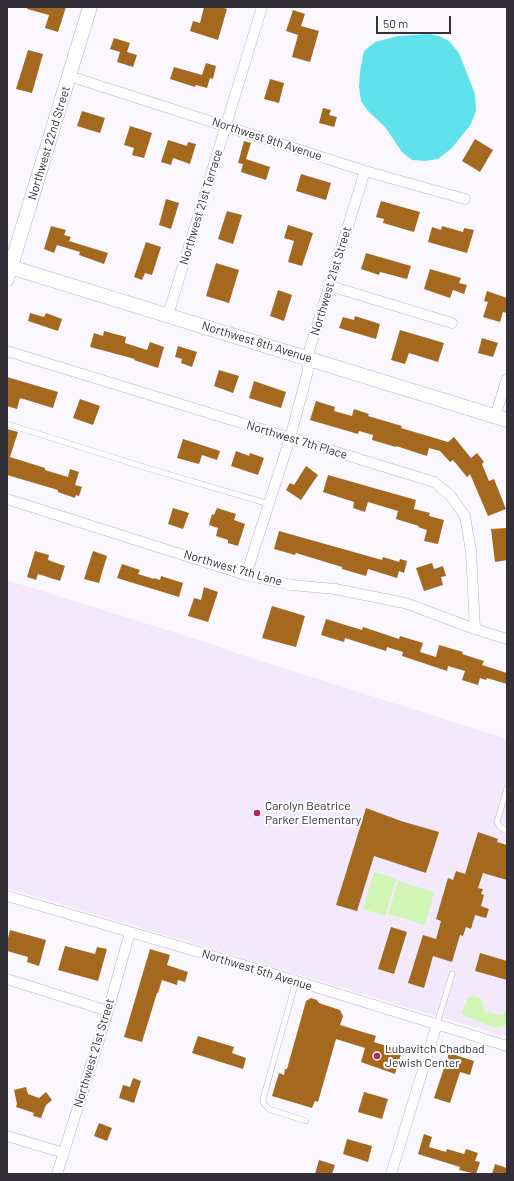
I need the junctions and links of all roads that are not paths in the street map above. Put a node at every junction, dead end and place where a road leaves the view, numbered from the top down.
1 (90, 7) edge
2 (262, 7) edge
3 (69, 76) junction
4 (226, 126) junction
5 (365, 171) junction
6 (465, 199) dead end
7 (8, 271) edge
8 (330, 286) junction
9 (168, 315) junction
10 (452, 323) dead end
11 (7, 351) edge
12 (307, 358) junction
13 (507, 379) edge
14 (501, 418) edge
15 (7, 424) edge
16 (290, 438) junction
17 (7, 499) edge
18 (269, 504) junction
19 (246, 575) junction
20 (475, 629) junction
21 (507, 639) edge
22 (507, 788) edge
23 (507, 831) edge
24 (7, 896) edge
25 (130, 932) junction
26 (452, 974) dead end
27 (7, 979) edge
28 (296, 981) junction
29 (108, 1011) junction
30 (437, 1024) junction
31 (507, 1046) edge
32 (306, 1121) dead end
33 (7, 1136) edge
34 (64, 1153) junction
35 (57, 1174) edge
36 (391, 1174) edge

1 - 3 street, Northwest 22nd Street
2 - 4 street, Northwest 21st Terrace
3 - 4 street, Northwest 9th Avenue
3 - 7 street, Northwest 22nd Street
4 - 5 street, Northwest 9th Avenue
4 - 9 street, Northwest 21st Terrace
5 - 6 street, Northwest 9th Avenue
5 - 8 street, Northwest 21st Street
7 - 9 street, Northwest 8th Avenue
8 - 10 street
8 - 12 street, Northwest 21st Street
9 - 12 street, Northwest 8th Avenue
11 - 16 street, Northwest 7th Place
12 - 14 street, Northwest 8th Avenue
12 - 16 street, Northwest 21st Street
13 - 14 street
15 - 18 lane
16 - 18 street, Northwest 21st Street
16 - 20 street, Northwest 7th Place
17 - 19 street, Northwest 7th Lane
18 - 19 street, Northwest 21st Street
19 - 20 street, Northwest 7th Lane
20 - 21 street, Northwest 7th Lane
22 - 23 lane
24 - 25 street, Northwest 5th Avenue
25 - 28 street, Northwest 5th Avenue
25 - 29 street, Northwest 21st Street
26 - 30 lane
27 - 29 street
28 - 30 street, Northwest 5th Avenue
28 - 32 lane
29 - 34 street, Northwest 21st Street
30 - 31 street, Northwest 5th Avenue
30 - 36 street
33 - 34 street
34 - 35 street, Northwest 21st Street

